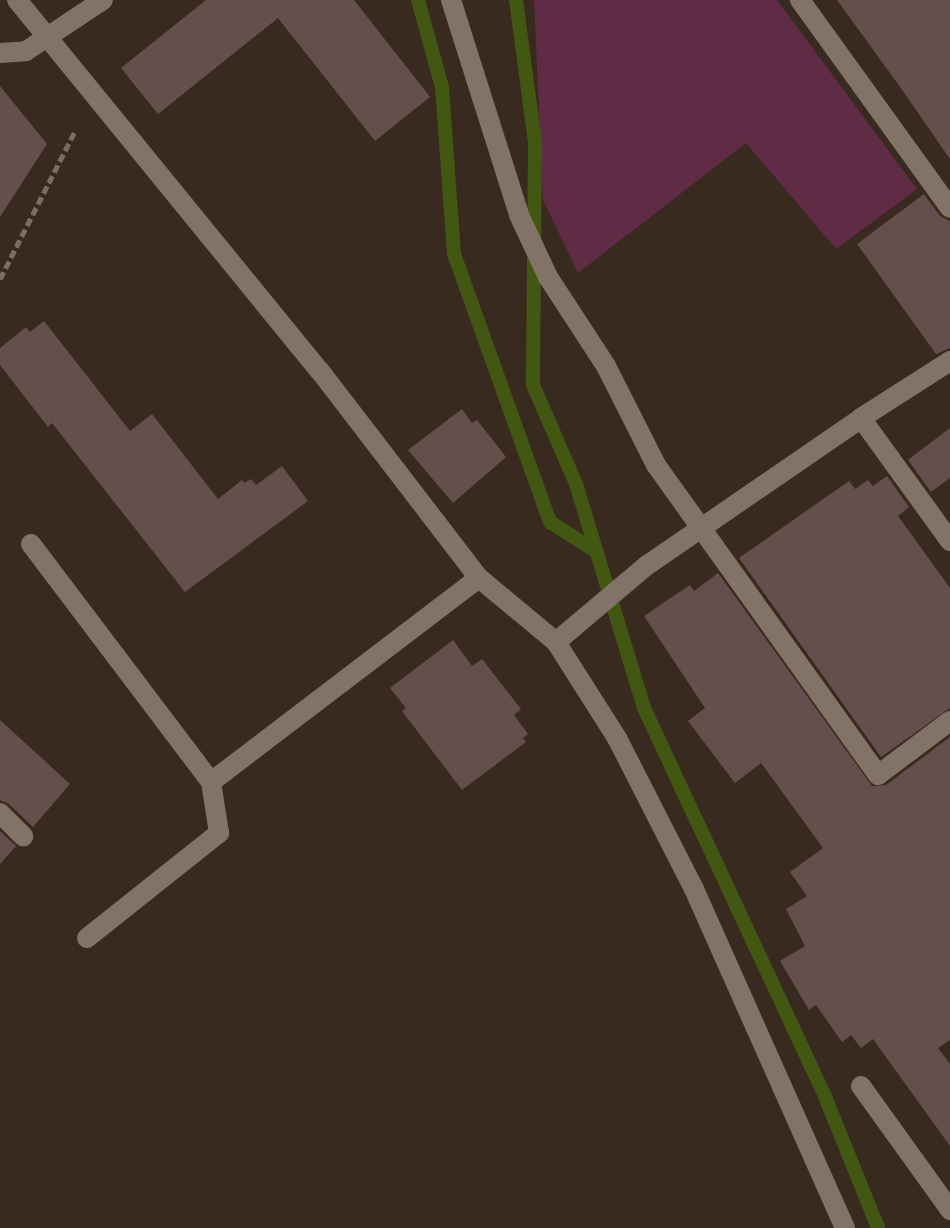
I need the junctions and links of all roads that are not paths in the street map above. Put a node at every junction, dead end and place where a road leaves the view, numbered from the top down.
1 (17, 0) edge
2 (103, 0) edge
3 (800, 0) edge
4 (457, 5) edge
5 (47, 37) junction
6 (0, 53) edge
7 (950, 208) edge
8 (950, 361) edge
9 (861, 418) junction
10 (701, 528) junction
11 (950, 541) edge
12 (31, 544) dead end
13 (479, 578) junction
14 (556, 642) junction
15 (950, 721) edge
16 (211, 782) junction
17 (0, 813) edge
18 (23, 836) dead end
19 (87, 938) dead end
20 (861, 1086) dead end
21 (950, 1210) edge
22 (845, 1228) edge

1 - 5 street
2 - 5 street
3 - 7 street
4 - 10 street
5 - 6 street
5 - 13 street
8 - 9 street
9 - 10 street
9 - 11 street
10 - 14 street
10 - 15 street
12 - 16 street
13 - 14 street
13 - 16 street
14 - 22 street
16 - 19 street
17 - 18 street
20 - 21 street

